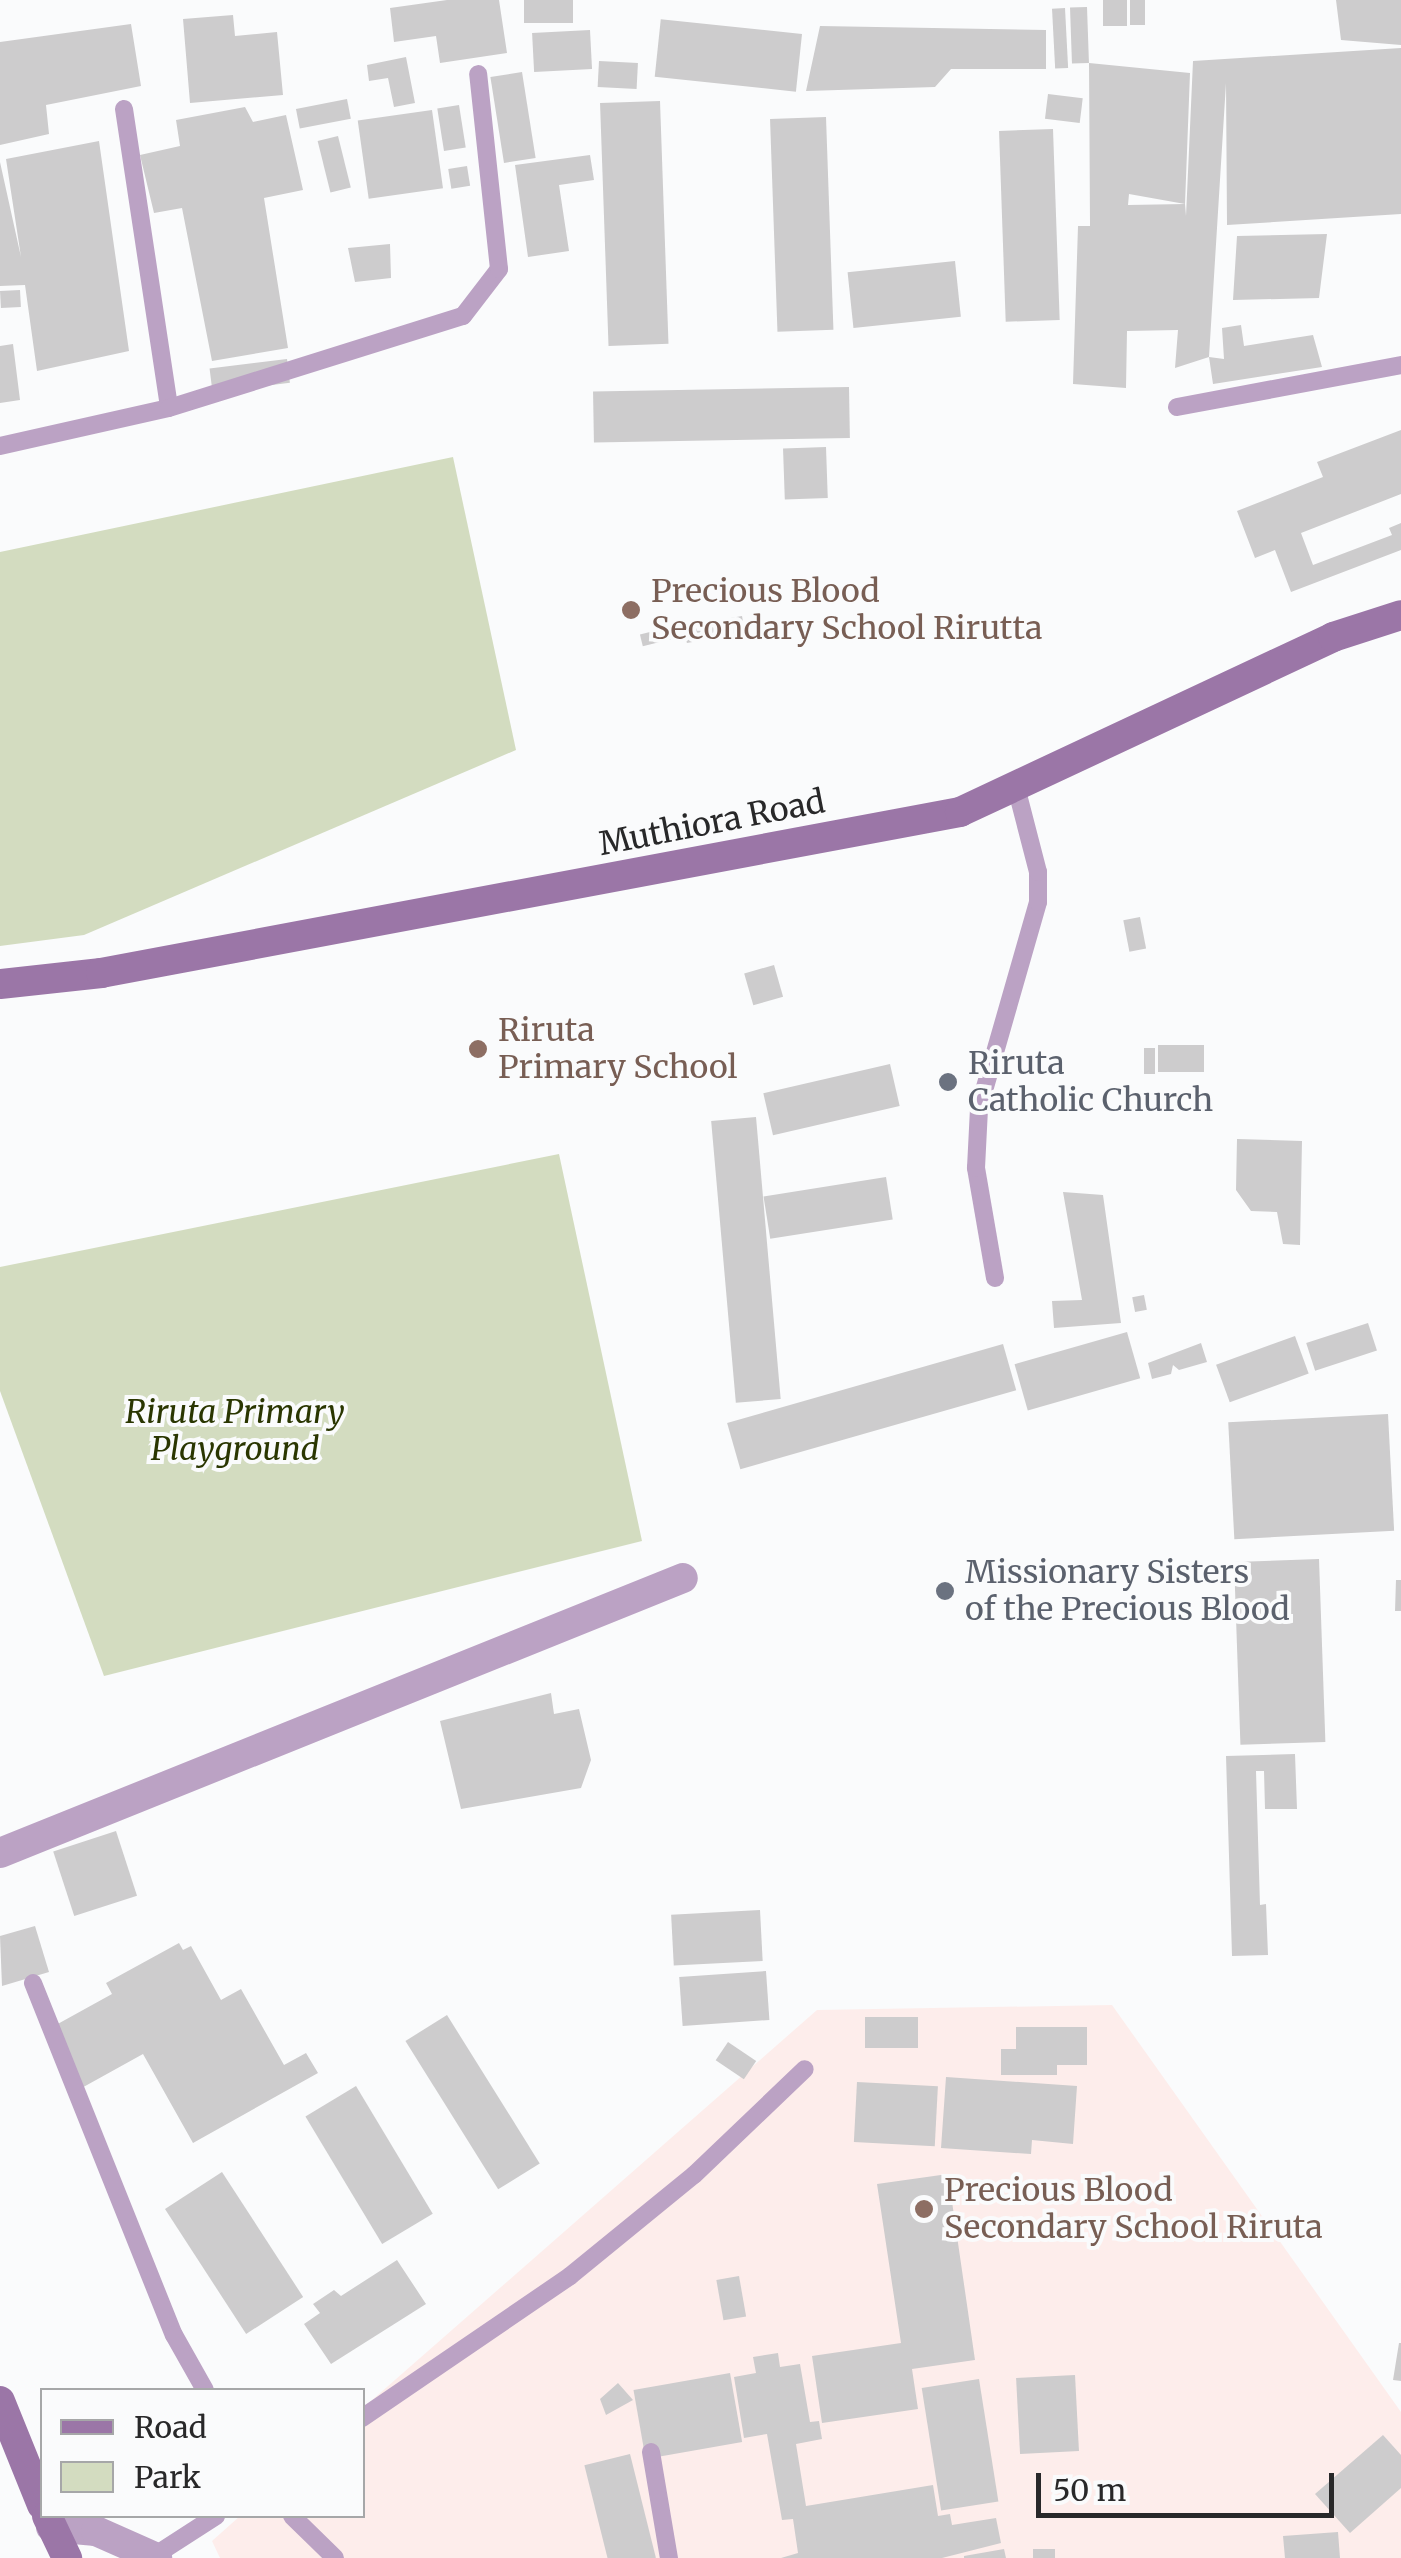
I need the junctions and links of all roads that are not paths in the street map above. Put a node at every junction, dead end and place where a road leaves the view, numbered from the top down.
1 (478, 74) dead end
2 (124, 109) dead end
3 (1401, 364) edge
4 (1177, 407) dead end
5 (168, 408) junction
6 (0, 446) edge
7 (1401, 615) edge
8 (1016, 787) junction
9 (0, 984) edge
10 (994, 1278) dead end
11 (683, 1578) dead end
12 (0, 1853) edge
13 (34, 1983) dead end
14 (805, 2069) dead end
15 (204, 2388) edge
16 (0, 2401) edge
17 (365, 2416) edge
18 (652, 2452) dead end
19 (40, 2499) edge
20 (48, 2518) edge
21 (54, 2518) edge
22 (213, 2518) edge
23 (294, 2518) edge
24 (155, 2557) edge
25 (67, 2558) edge
26 (335, 2558) edge
27 (668, 2558) edge

1 - 5 lane
2 - 5 lane
3 - 4 lane
5 - 6 lane
7 - 8 street, Muthiora Road
8 - 9 street, Muthiora Road
8 - 10 lane
11 - 12 street
13 - 15 lane
14 - 17 lane
16 - 19 street
18 - 27 lane
20 - 25 street
21 - 24 street
22 - 24 lane
23 - 26 lane

